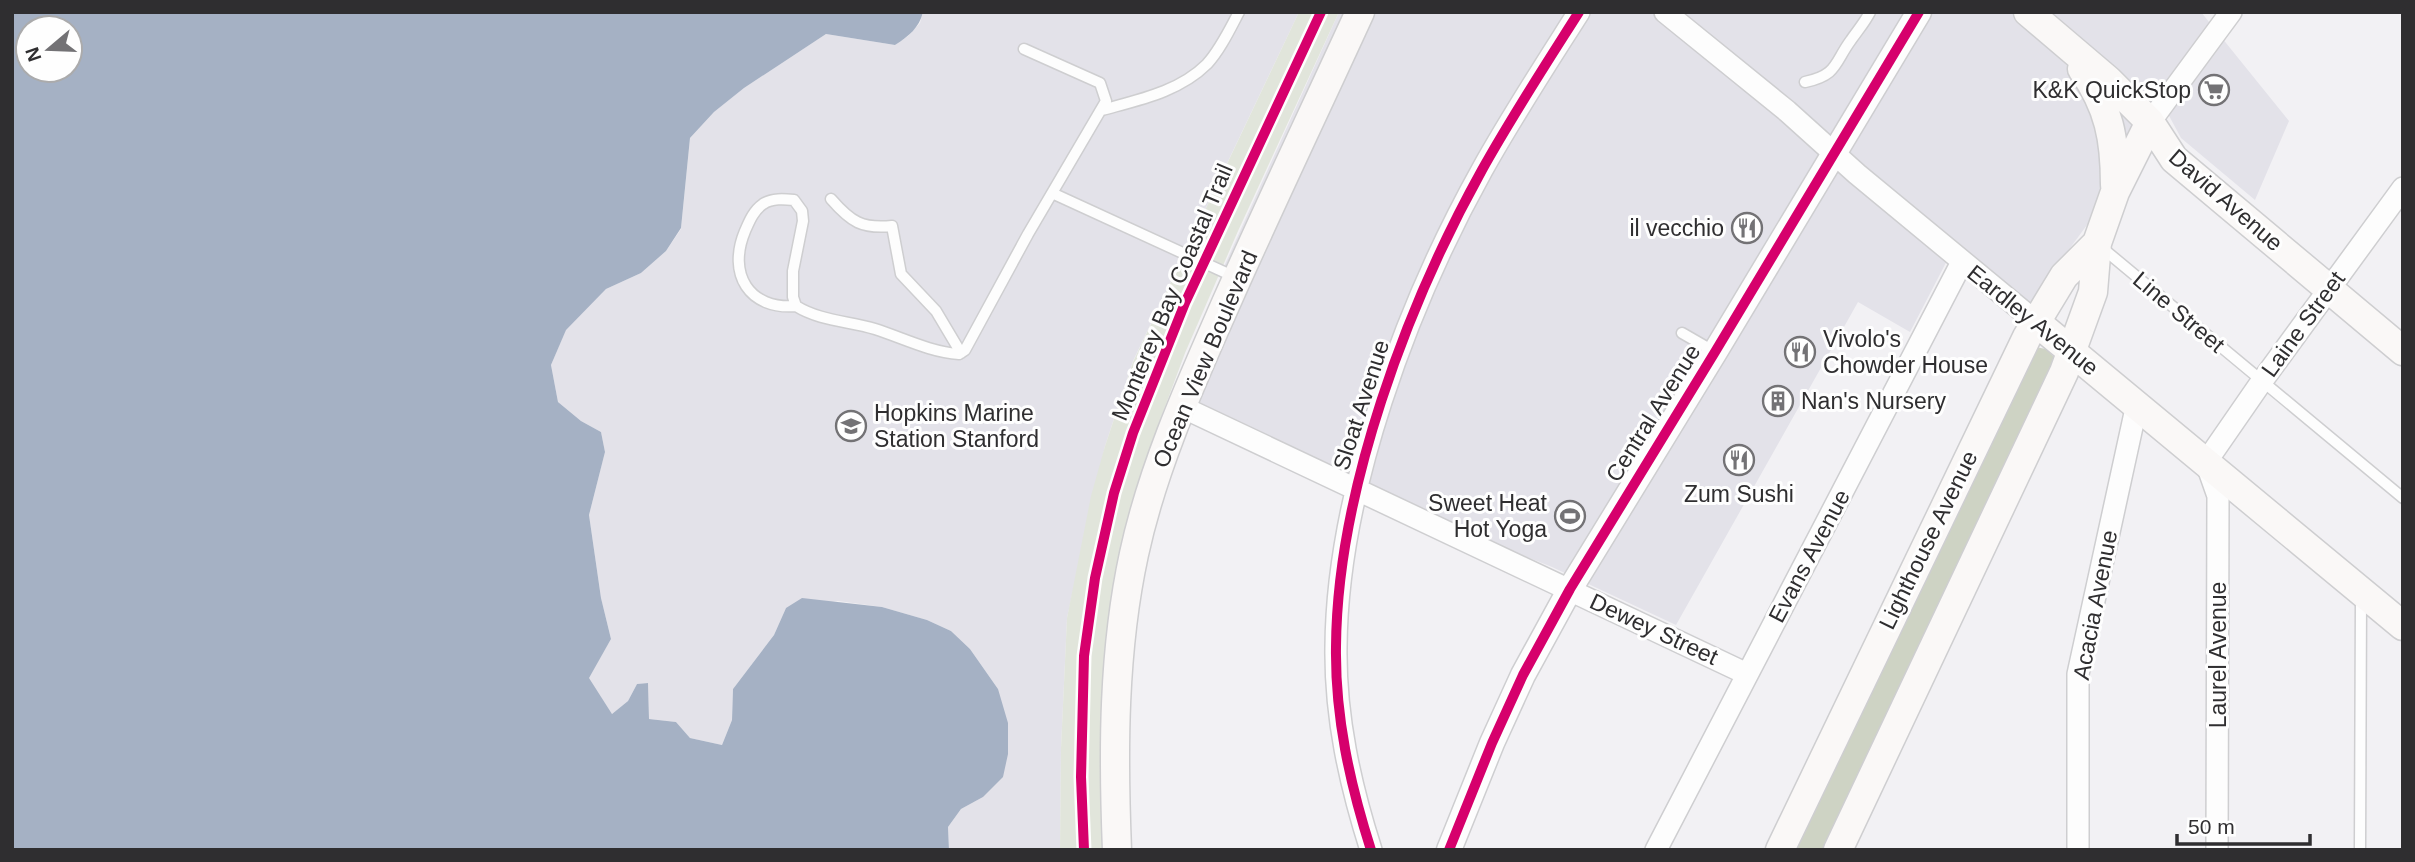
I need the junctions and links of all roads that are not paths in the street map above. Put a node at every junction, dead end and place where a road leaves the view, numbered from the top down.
1 (1239, 12) edge
2 (1360, 12) edge
3 (1579, 12) edge
4 (1665, 12) edge
5 (1870, 12) edge
6 (1919, 12) edge
7 (2028, 12) edge
8 (2231, 12) edge
9 (2065, 43) junction
10 (1024, 49) dead end
11 (1805, 82) dead end
12 (1102, 110) junction
13 (2150, 122) junction
14 (1834, 154) junction
15 (2403, 188) edge
16 (2115, 192) junction
17 (1052, 193) junction
18 (831, 199) dead end
19 (2097, 243) junction
20 (1962, 262) junction
21 (1238, 278) junction
22 (2329, 288) junction
23 (796, 306) junction
24 (2036, 322) junction
25 (1682, 333) dead end
26 (2072, 351) junction
27 (2403, 351) edge
28 (1715, 352) junction
29 (961, 353) junction
30 (2262, 382) junction
31 (2137, 404) junction
32 (1180, 406) junction
33 (2206, 462) junction
34 (1357, 488) junction
35 (2403, 498) edge
36 (1570, 589) junction
37 (2361, 591) junction
38 (2403, 626) edge
39 (1747, 674) junction
40 (1117, 850) edge
41 (1371, 850) edge
42 (1450, 850) edge
43 (1656, 850) edge
44 (1780, 850) edge
45 (1838, 850) edge
46 (2078, 850) edge
47 (2217, 850) edge
48 (2360, 850) edge

1 - 12 lane
2 - 21 main road, Ocean View Boulevard
3 - 34 street, Sloat Avenue
4 - 14 street, Eardley Avenue
5 - 11 lane
6 - 14 street, Central Avenue
7 - 9 main road, David Avenue
8 - 13 street
9 - 13 main road, David Avenue
9 - 16 main road
10 - 12 lane
12 - 17 lane
13 - 16 main road, Lighthouse Avenue
13 - 22 main road, David Avenue
14 - 20 street, Eardley Avenue
14 - 28 street, Central Avenue
15 - 22 street, Laine Street
16 - 19 main road, Lighthouse Avenue
17 - 21 lane
17 - 29 lane
18 - 29 lane
19 - 24 main road, Lighthouse Avenue
19 - 26 main road, Lighthouse Avenue
19 - 30 lane, Line Street
20 - 24 street, Eardley Avenue
20 - 39 street, Evans Avenue
21 - 32 main road, Ocean View Boulevard
22 - 27 main road, David Avenue
22 - 30 street, Laine Street
23 - 23 lane
23 - 29 lane
24 - 26 main road, Eardley Avenue
24 - 44 main road, Lighthouse Avenue
25 - 28 lane
26 - 31 main road, Eardley Avenue
26 - 45 main road, Lighthouse Avenue
28 - 36 street, Central Avenue
30 - 33 street, Laine Street
30 - 35 lane, Line Street
31 - 33 main road, Eardley Avenue
31 - 46 street, Acacia Avenue
32 - 34 street, Dewey Street
32 - 40 main road, Ocean View Boulevard
33 - 37 main road, Eardley Avenue
33 - 47 street, Laurel Avenue
34 - 36 street, Dewey Street
34 - 41 street, Sloat Avenue
36 - 39 street, Dewey Street
36 - 42 street, Central Avenue
37 - 38 main road, Eardley Avenue
37 - 48 lane
39 - 43 street, Evans Avenue

